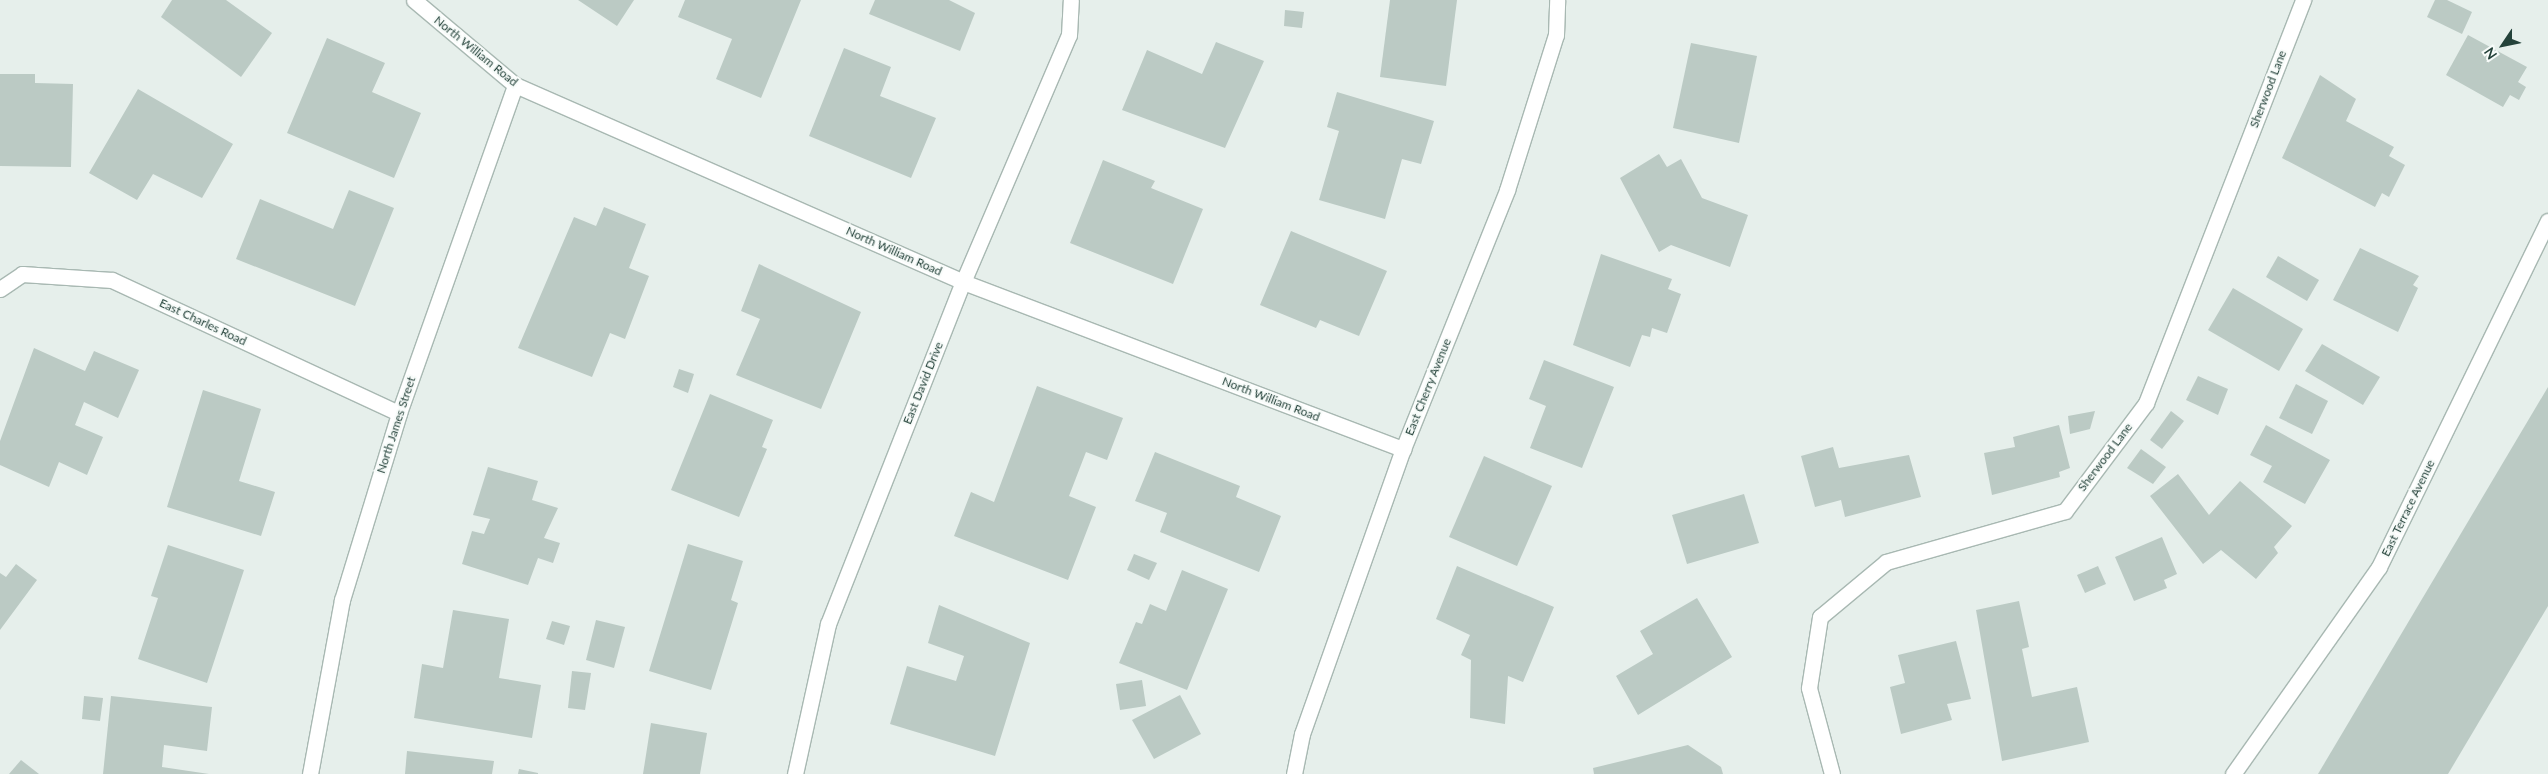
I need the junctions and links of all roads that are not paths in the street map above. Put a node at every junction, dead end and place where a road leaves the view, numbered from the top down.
1 (414, 0) edge
2 (1071, 0) edge
3 (1557, 0) edge
4 (2303, 0) edge
5 (515, 85) junction
6 (2548, 221) edge
7 (963, 282) junction
8 (0, 289) edge
9 (399, 413) junction
10 (1403, 449) junction
11 (310, 774) edge
12 (794, 774) edge
13 (1294, 774) edge
14 (1832, 774) edge
15 (2233, 774) edge

1 - 5 street, North William Road
2 - 7 street, East David Drive
3 - 10 street, East Cherry Avenue
4 - 14 street, Sherwood Lane
5 - 7 street, North William Road
5 - 9 street, North James Street
6 - 15 street, East Terrace Avenue
7 - 10 street, North William Road
7 - 12 street, East David Drive
8 - 9 street, East Charles Road
9 - 11 street, North James Street
10 - 13 street, East Cherry Avenue

